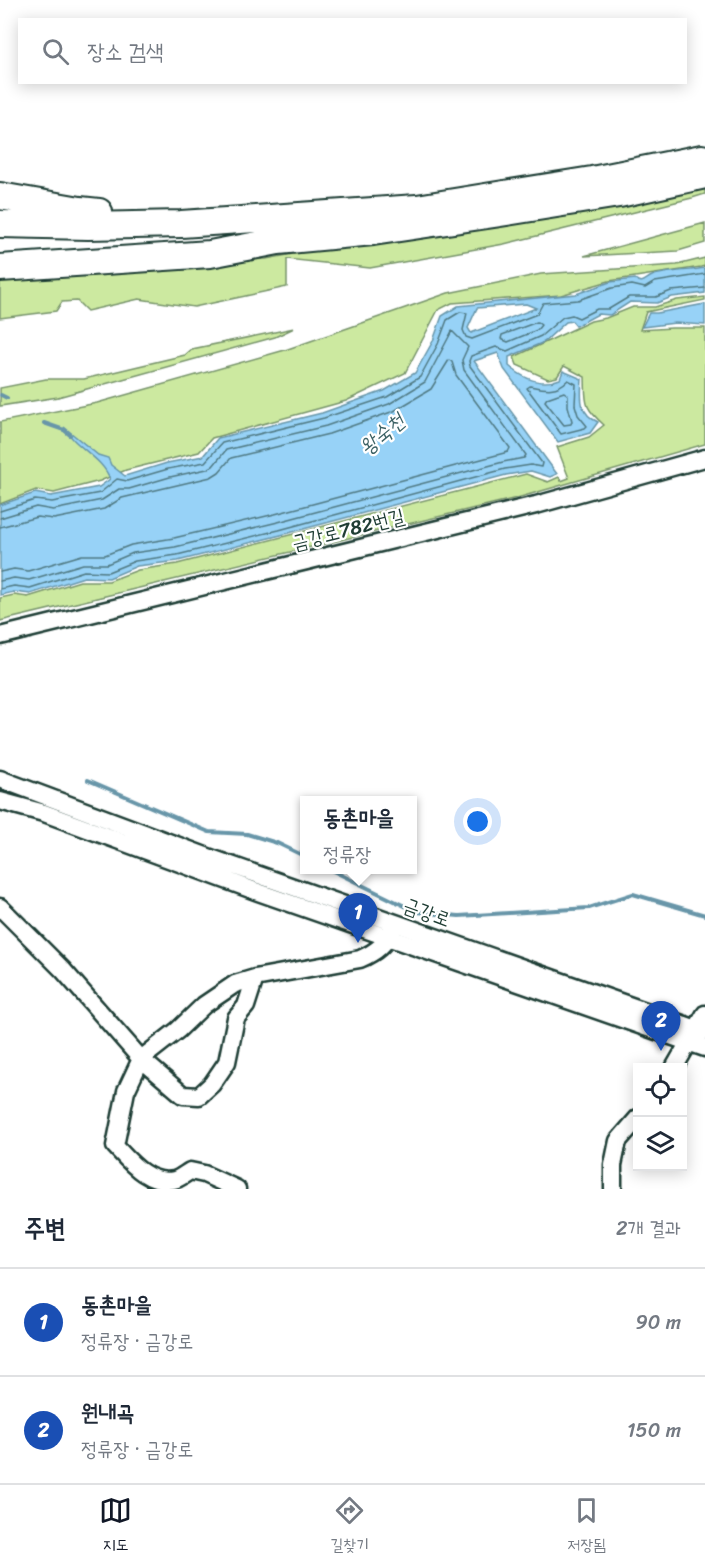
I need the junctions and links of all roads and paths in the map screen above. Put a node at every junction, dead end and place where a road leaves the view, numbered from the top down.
1 (705, 157) edge
2 (705, 175) edge
3 (0, 196) edge
4 (231, 222) junction
5 (0, 224) edge
6 (278, 241) junction
7 (0, 242) edge
8 (0, 268) edge
9 (705, 458) edge
10 (0, 636) edge
11 (0, 779) edge
12 (0, 801) edge
13 (0, 907) edge
14 (392, 930) junction
15 (255, 978) junction
16 (705, 1014) edge
17 (697, 1035) edge
18 (705, 1048) edge
19 (141, 1059) junction
20 (677, 1063) edge
21 (633, 1124) edge
22 (237, 1189) edge
23 (613, 1189) edge

1 - 4 highway
2 - 6 highway
3 - 4 highway
4 - 5 highway
6 - 7 highway
6 - 8 highway
9 - 10 street, 금강로782번길
11 - 14 street, 금강로
12 - 14 street, 금강로
13 - 19 street
14 - 15 street
14 - 17 street, 금강로
15 - 19 street
15 - 19 street
16 - 17 street
17 - 18 street, 금강로
17 - 20 street
19 - 22 street
21 - 23 street

